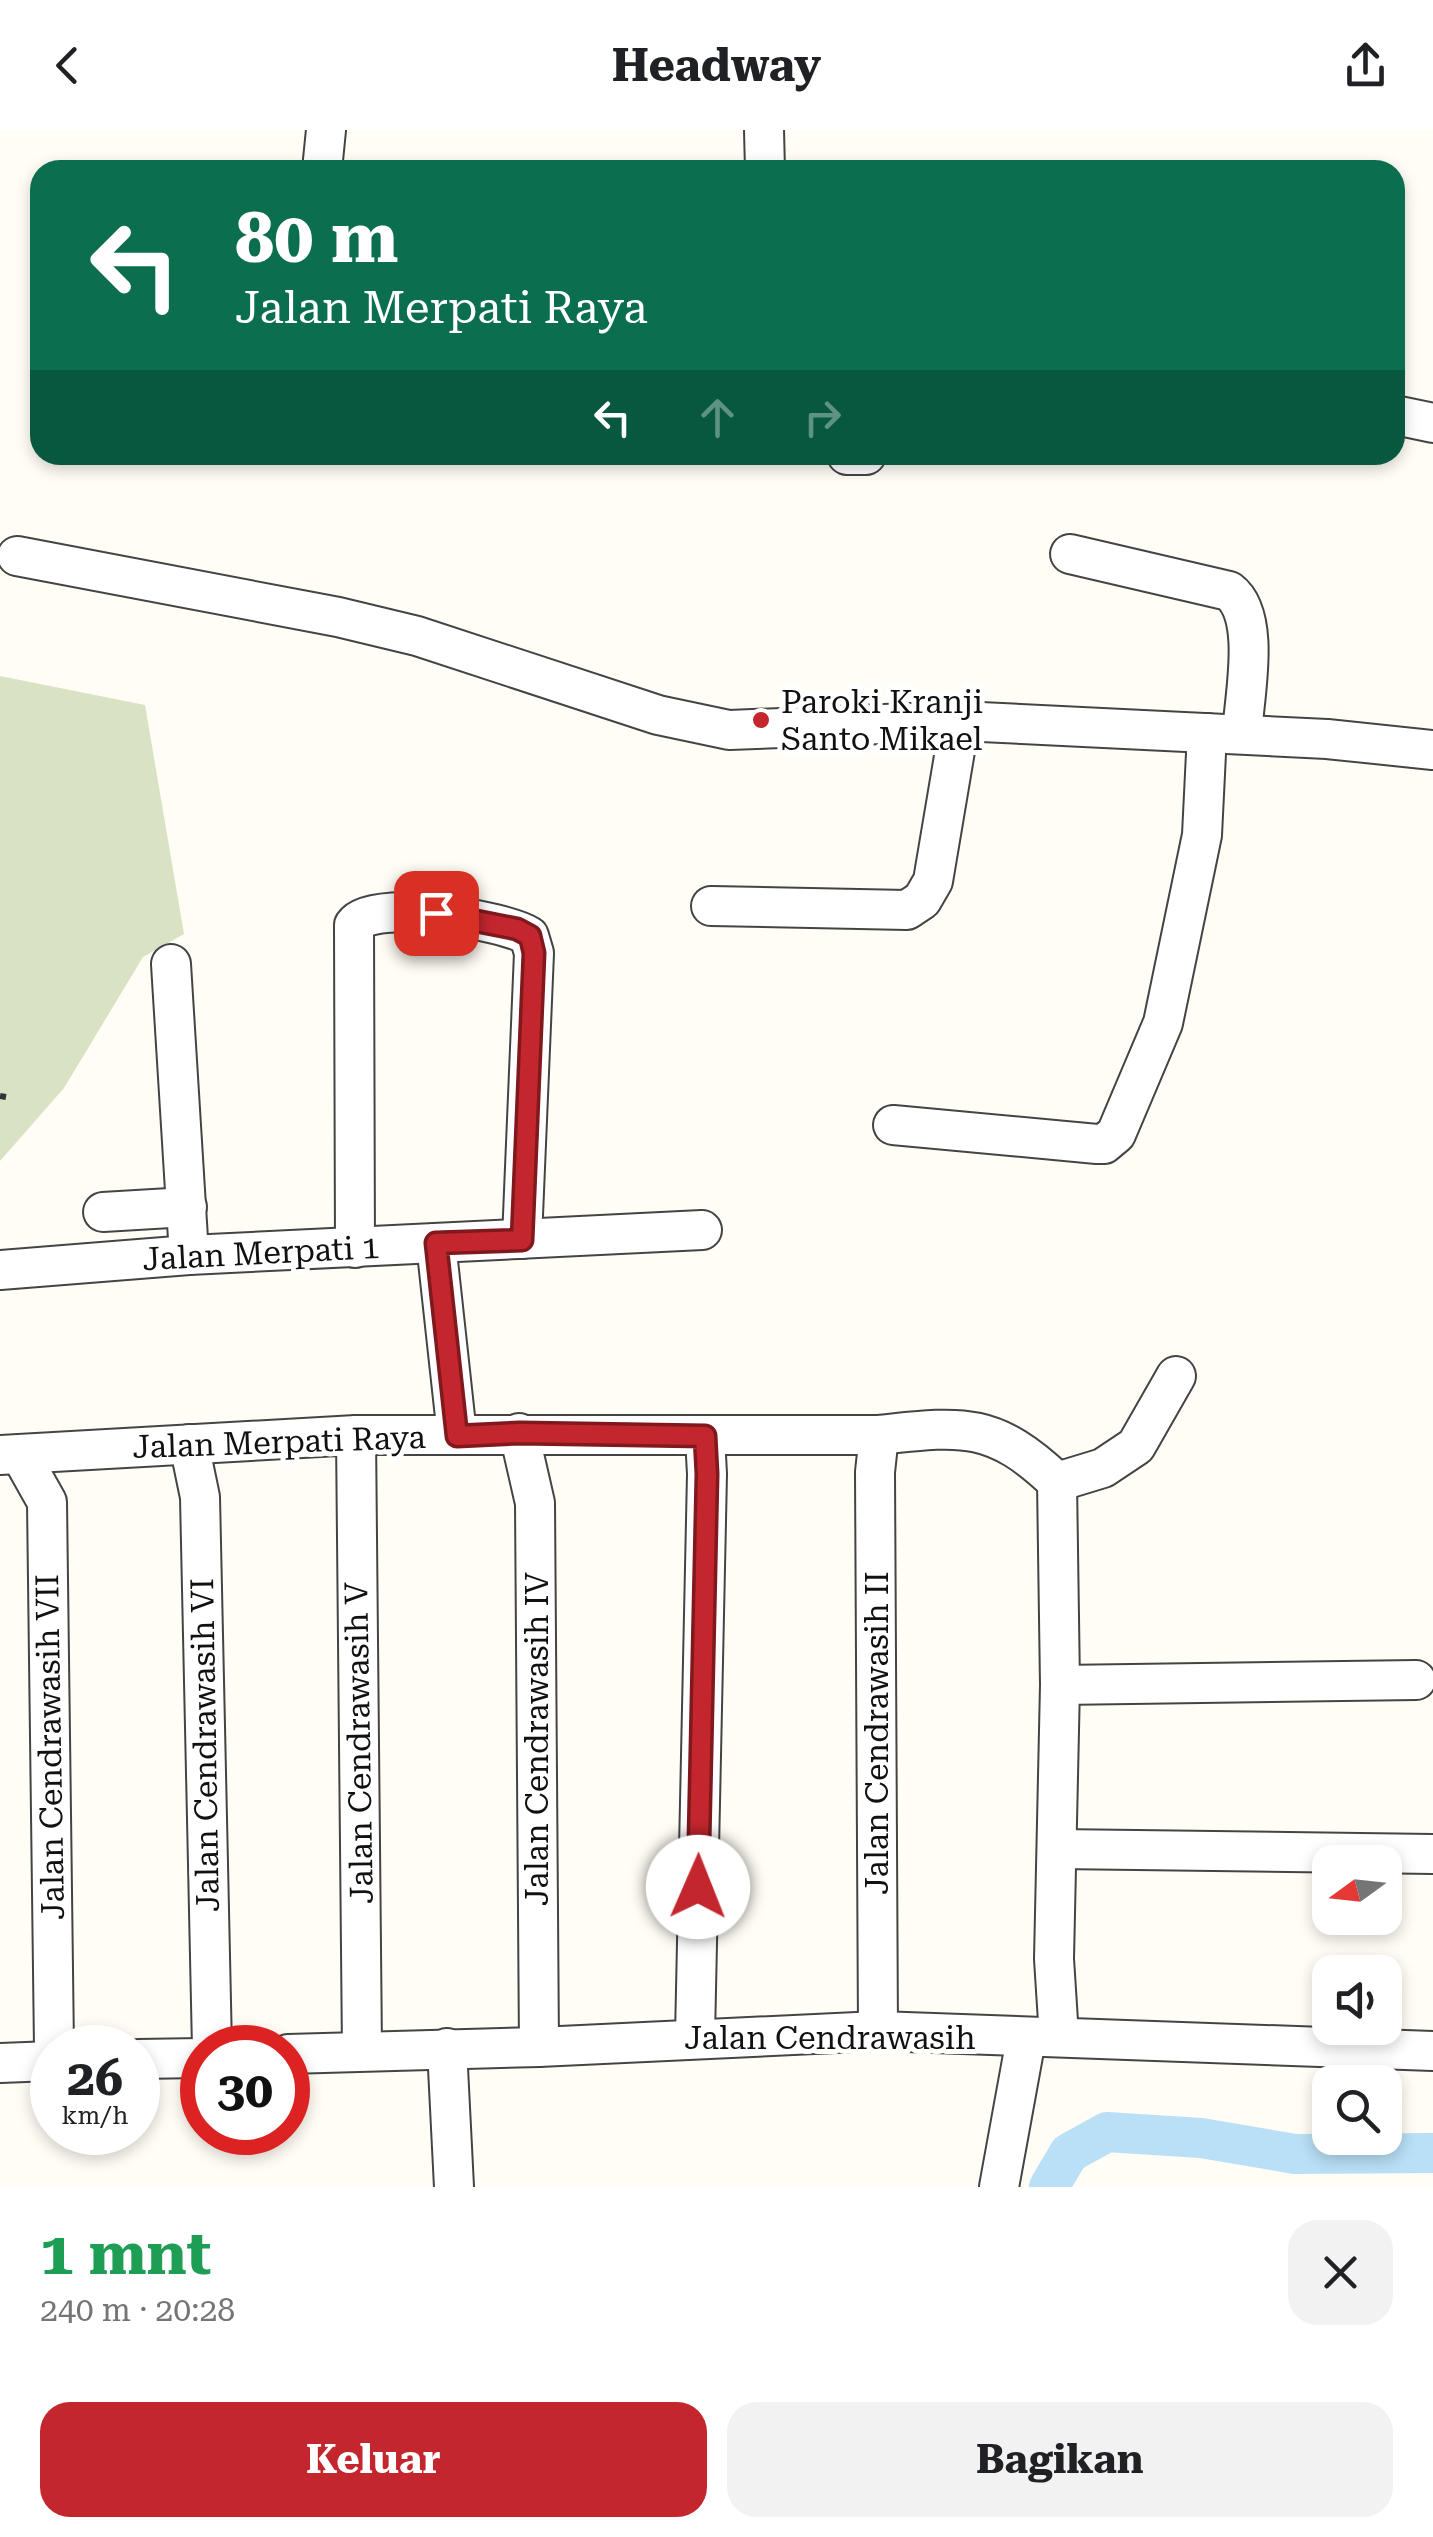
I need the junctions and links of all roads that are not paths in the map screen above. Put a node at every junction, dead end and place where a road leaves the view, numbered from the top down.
1 (326, 130) edge
2 (764, 130) edge
3 (323, 160) edge
4 (765, 160) edge
5 (1405, 417) edge
6 (1433, 423) edge
7 (1070, 554) dead end
8 (18, 556) dead end
9 (960, 721) junction
10 (1224, 734) junction
11 (1433, 750) edge
12 (712, 906) dead end
13 (171, 964) dead end
14 (893, 1126) dead end
15 (186, 1207) junction
16 (103, 1212) dead end
17 (702, 1230) dead end
18 (522, 1240) junction
19 (436, 1243) junction
20 (356, 1248) junction
21 (190, 1256) junction
22 (0, 1270) edge
23 (1176, 1376) dead end
24 (520, 1433) junction
25 (879, 1435) junction
26 (356, 1436) junction
27 (457, 1436) junction
28 (705, 1436) junction
29 (189, 1444) junction
30 (10, 1454) edge
31 (1057, 1482) junction
32 (1416, 1680) dead end
33 (1060, 1685) junction
34 (1058, 1849) junction
35 (1433, 1854) edge
36 (54, 2025) edge
37 (211, 2025) edge
38 (878, 2030) junction
39 (696, 2037) junction
40 (1042, 2038) junction
41 (540, 2047) junction
42 (447, 2048) junction
43 (362, 2050) junction
44 (1433, 2051) edge
45 (310, 2053) edge
46 (30, 2062) edge
47 (0, 2063) edge
48 (454, 2187) edge
49 (999, 2187) edge

1 - 3 street
2 - 4 street
5 - 6 street
7 - 10 street
8 - 9 street
9 - 10 street
9 - 12 street
10 - 11 street
10 - 14 street
13 - 15 street
15 - 16 street
15 - 21 street
17 - 18 street, Jalan Merpati 1
18 - 19 street, Jalan Merpati 1
18 - 20 street
19 - 20 street, Jalan Merpati 1
19 - 27 street
20 - 21 street, Jalan Merpati 1
21 - 22 street, Jalan Merpati 1
23 - 31 street
24 - 27 street, Jalan Merpati Raya
24 - 28 street, Jalan Merpati Raya
24 - 41 street, Jalan Cendrawasih IV
25 - 28 street, Jalan Merpati Raya
25 - 31 street, Jalan Merpati Raya
25 - 38 street, Jalan Cendrawasih II
26 - 27 street, Jalan Merpati Raya
26 - 29 street, Jalan Merpati Raya
26 - 43 street, Jalan Cendrawasih V
28 - 39 street
29 - 30 street, Jalan Merpati Raya
29 - 37 street, Jalan Cendrawasih VI
30 - 36 street, Jalan Cendrawasih VII
31 - 33 street
32 - 33 street
33 - 34 street
34 - 35 street
34 - 40 street
38 - 39 street, Jalan Cendrawasih
38 - 40 street, Jalan Cendrawasih
39 - 41 street, Jalan Cendrawasih
40 - 44 street, Jalan Cendrawasih
40 - 49 street
41 - 42 street, Jalan Cendrawasih
42 - 43 street, Jalan Cendrawasih
42 - 48 street
43 - 45 street, Jalan Cendrawasih
46 - 47 street

